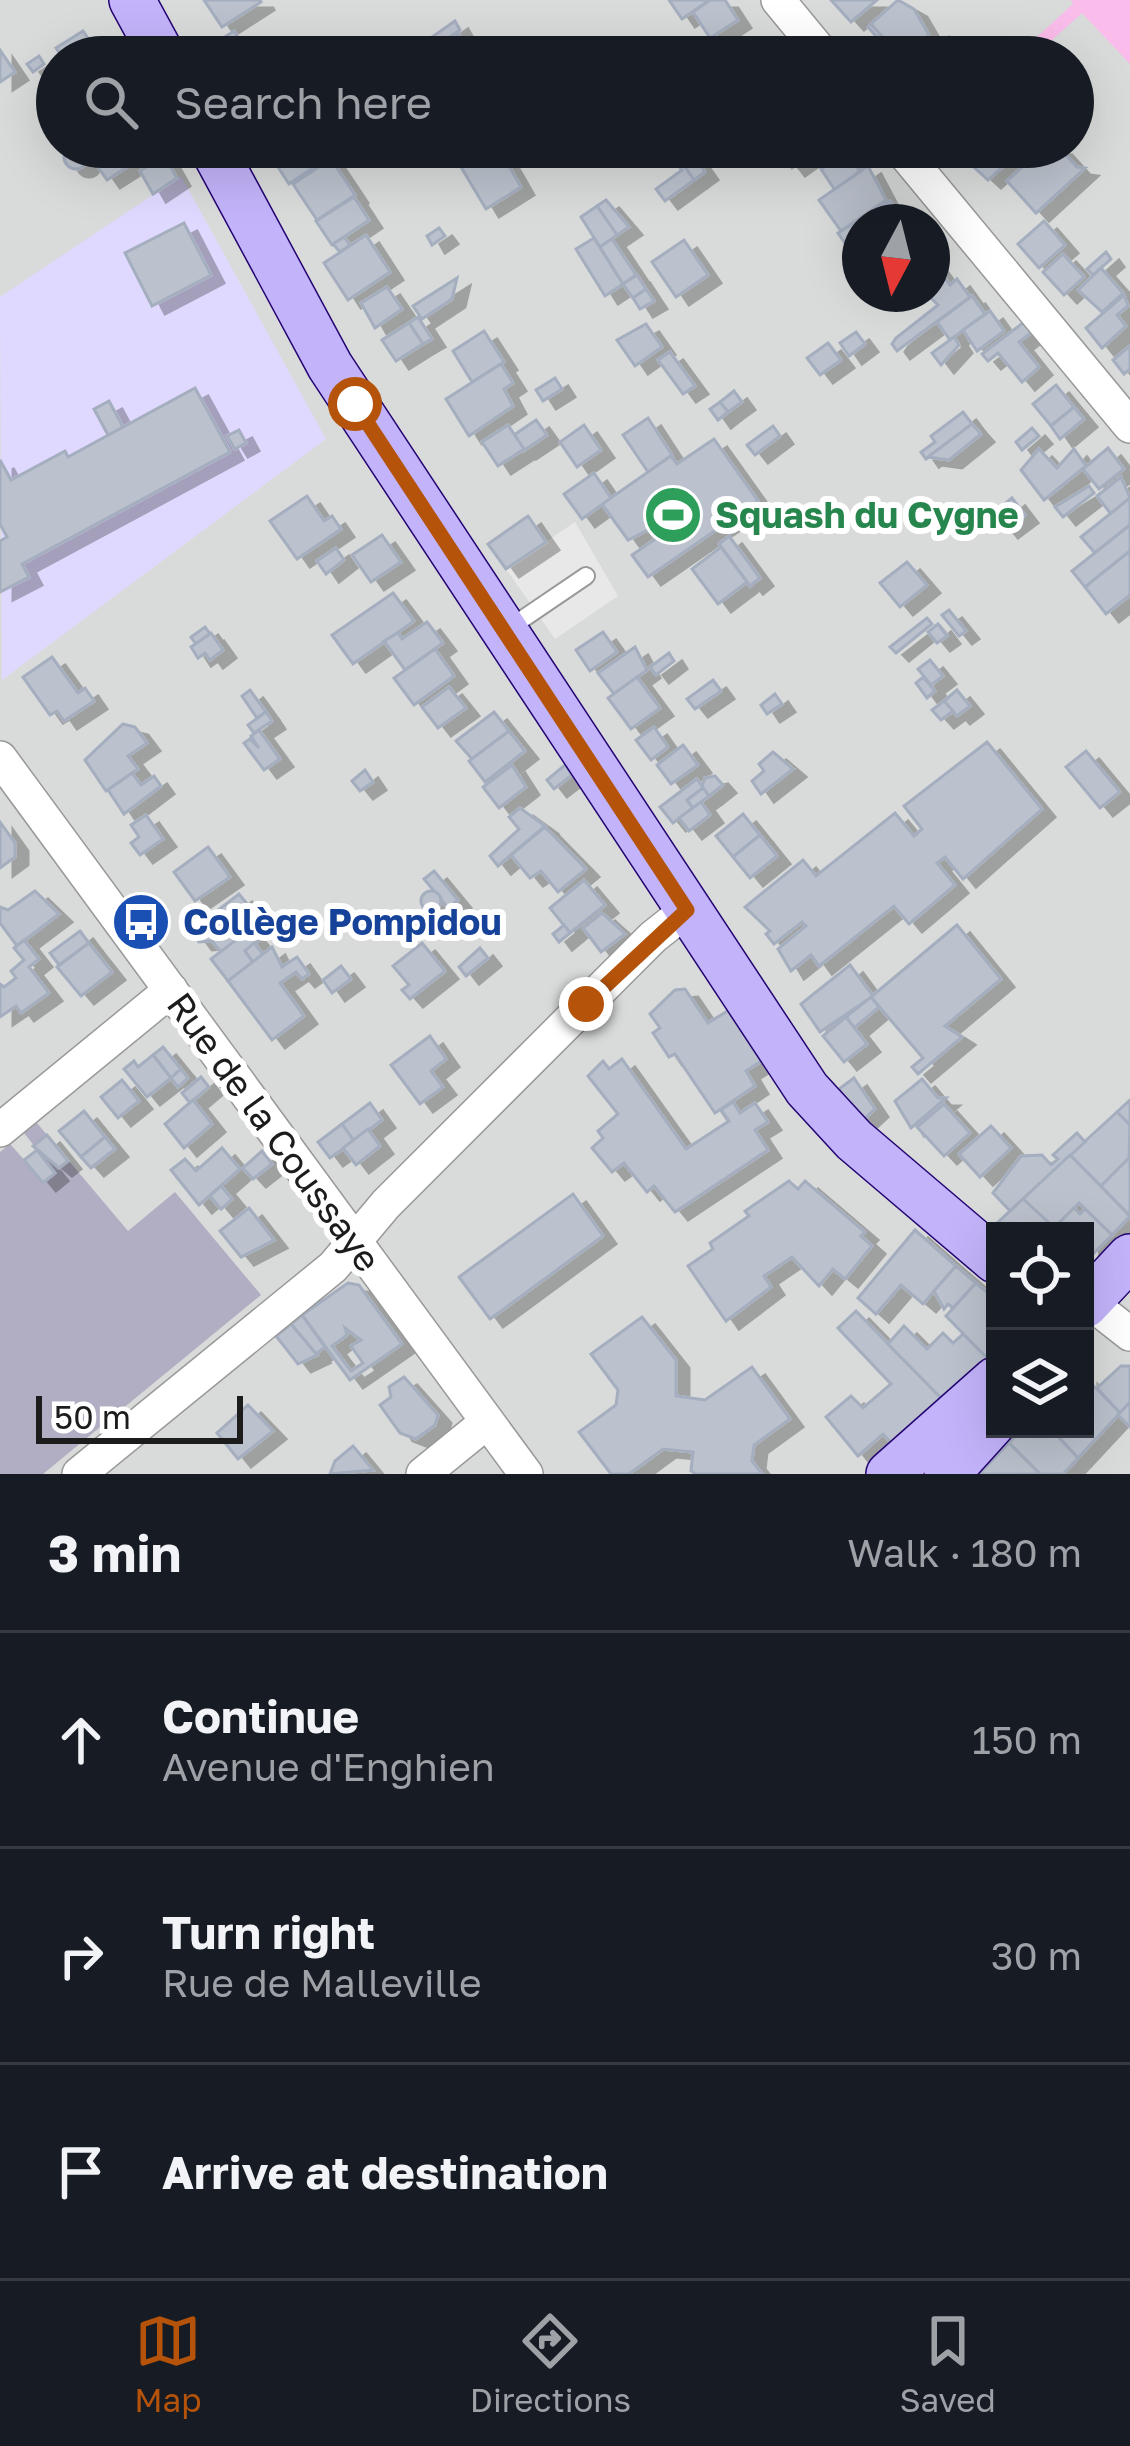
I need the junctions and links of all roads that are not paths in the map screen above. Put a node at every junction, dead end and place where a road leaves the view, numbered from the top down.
1 (132, 0) edge
2 (778, 0) edge
3 (152, 36) edge
4 (808, 36) edge
5 (223, 168) edge
6 (916, 168) edge
7 (1130, 426) edge
8 (586, 576) dead end
9 (508, 629) junction
10 (0, 741) edge
11 (0, 758) edge
12 (23, 789) junction
13 (687, 910) junction
14 (171, 990) junction
15 (0, 1130) edge
16 (355, 1241) junction
17 (986, 1252) edge
18 (1130, 1257) edge
19 (1094, 1296) edge
20 (1094, 1308) edge
21 (1130, 1334) edge
22 (986, 1388) edge
23 (487, 1421) junction
24 (986, 1431) edge
25 (79, 1474) edge
26 (423, 1474) edge
27 (526, 1474) edge
28 (890, 1474) edge
29 (947, 1474) edge

1 - 3 main road
2 - 4 street
5 - 9 main road
6 - 7 street
8 - 9 lane
9 - 13 main road
10 - 12 street, Rue de la Coussaye
11 - 12 street, Rue de la Coussaye
12 - 14 street, Rue de la Coussaye
13 - 16 street
13 - 17 main road
14 - 15 street
14 - 16 street, Rue de la Coussaye
16 - 23 street, Rue de la Coussaye
16 - 25 street
18 - 19 main road
20 - 21 street
22 - 28 main road
23 - 26 street
23 - 27 street, Rue de la Coussaye
24 - 29 main road

